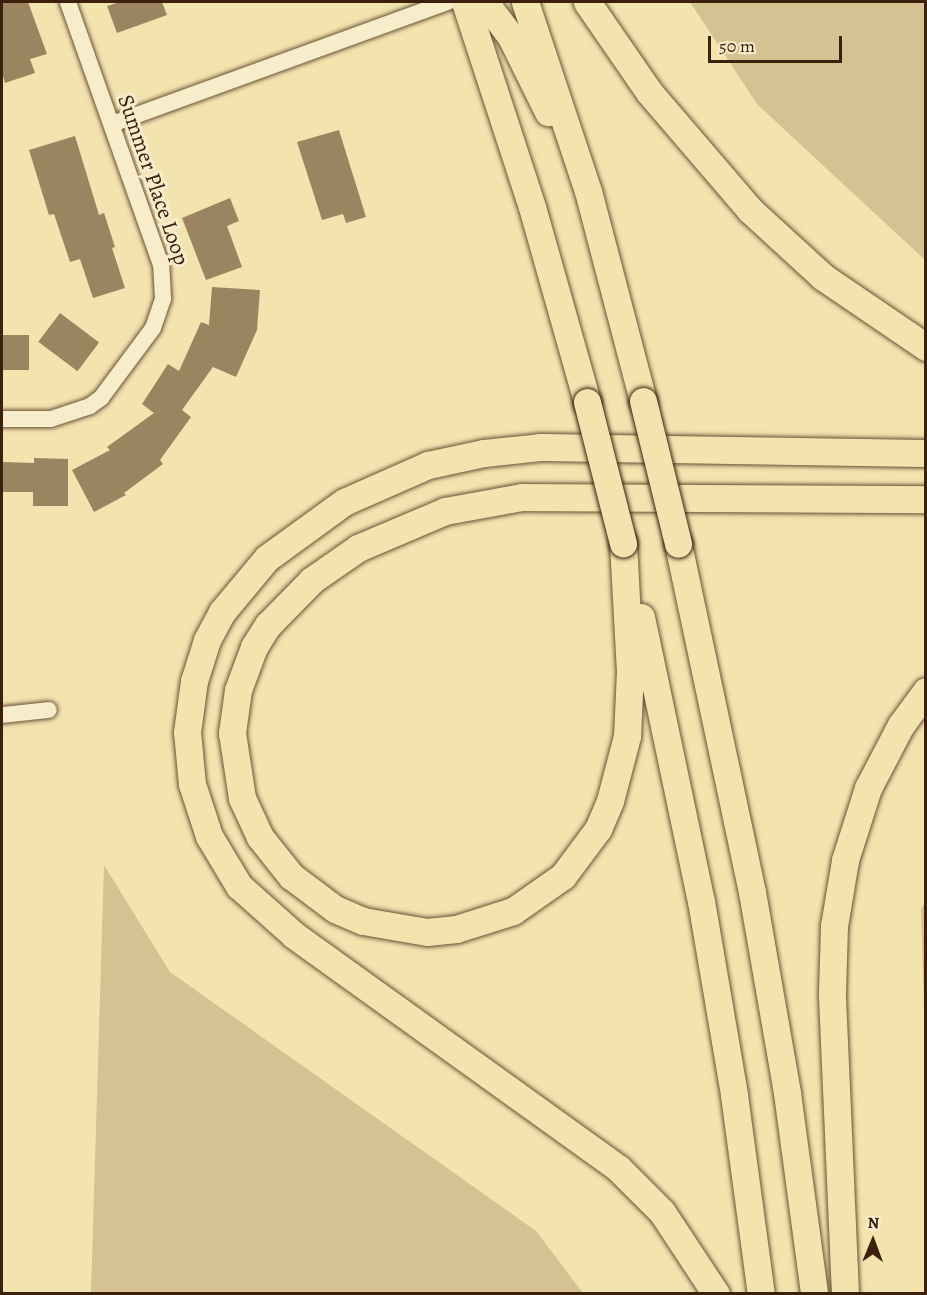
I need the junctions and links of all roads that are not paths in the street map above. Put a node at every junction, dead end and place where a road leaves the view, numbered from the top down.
1 (68, 2) edge
2 (448, 2) edge
3 (465, 2) edge
4 (474, 2) edge
5 (525, 2) edge
6 (587, 2) edge
7 (112, 124) junction
8 (588, 191) junction
9 (926, 347) edge
10 (2, 419) edge
11 (926, 453) edge
12 (926, 499) edge
13 (623, 543) junction
14 (926, 691) edge
15 (49, 710) dead end
16 (2, 715) edge
17 (716, 1293) edge
18 (761, 1293) edge
19 (814, 1293) edge
20 (844, 1293) edge

1 - 7 street, Summer Place Loop
2 - 7 street
3 - 13 highway, bridge
4 - 8 highway
5 - 8 highway
6 - 9 highway
7 - 10 street, Summer Place Loop
8 - 19 highway, bridge
11 - 17 highway
12 - 13 highway
13 - 18 highway
14 - 20 highway
15 - 16 street

